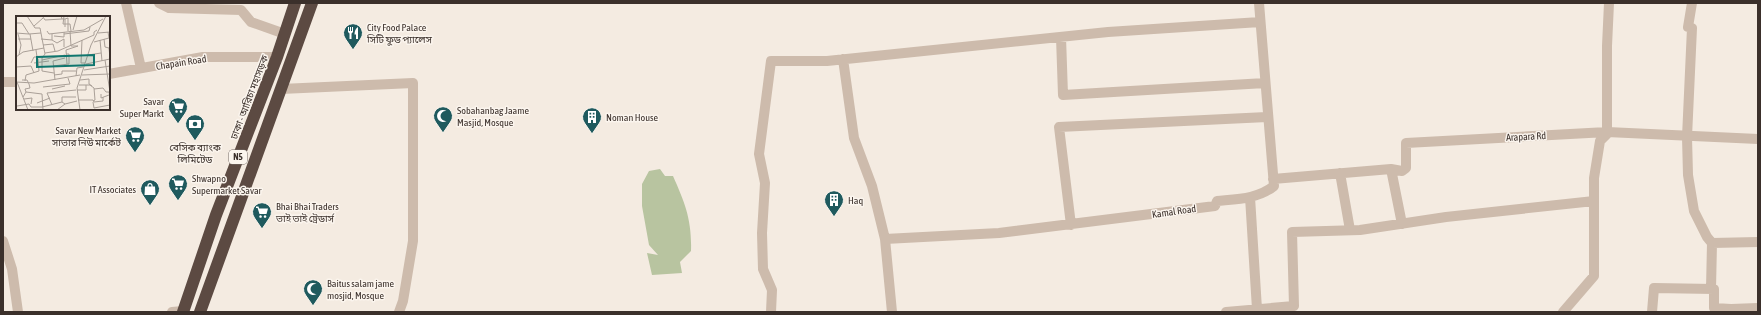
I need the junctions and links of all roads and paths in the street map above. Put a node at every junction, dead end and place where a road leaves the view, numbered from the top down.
1 (126, 3) edge
2 (159, 3) edge
3 (295, 3) edge
4 (312, 3) edge
5 (1259, 3) edge
6 (1609, 3) edge
7 (1692, 3) edge
8 (1260, 22) junction
9 (285, 34) junction
10 (1061, 37) junction
11 (277, 57) junction
12 (843, 59) junction
13 (141, 68) junction
14 (110, 74) edge
15 (3, 82) edge
16 (16, 82) edge
17 (1265, 83) junction
18 (281, 89) junction
19 (1267, 117) junction
20 (1607, 132) junction
21 (1687, 137) junction
22 (1758, 139) edge
23 (1391, 169) junction
24 (1340, 173) junction
25 (1273, 179) junction
26 (1250, 197) junction
27 (1594, 201) junction
28 (1402, 224) junction
29 (1071, 225) junction
30 (1350, 230) junction
31 (885, 238) junction
32 (3, 241) edge
33 (1758, 242) edge
34 (1712, 243) junction
35 (1711, 289) junction
36 (1758, 308) edge
37 (1257, 309) junction
38 (1294, 309) edge
39 (1732, 310) edge
40 (18, 312) edge
41 (179, 312) edge
42 (200, 312) edge
43 (399, 312) edge
44 (771, 312) edge
45 (892, 312) edge
46 (1226, 312) edge
47 (1563, 312) edge
48 (1652, 312) edge

1 - 13 street
2 - 9 street
3 - 9 highway, ঢাকা - আরিচা মহাসড়ক / N5
4 - 18 highway, N5
5 - 8 street
6 - 20 street
7 - 21 street
8 - 10 street
8 - 17 street
9 - 11 highway, ঢাকা - আরিচা মহাসড়ক / N5
10 - 12 street
10 - 17 street
11 - 13 street, Chapain Road
11 - 41 highway, ঢাকা - আরিচা মহাসড়ক / N5
12 - 31 street
12 - 44 street
13 - 14 street, Chapain Road
15 - 16 street
17 - 19 street
18 - 42 highway, N5
18 - 43 street
19 - 25 street
19 - 29 street
20 - 21 street, Arapara Rd
20 - 23 street, Arapara Rd
20 - 27 street
21 - 22 street, Arapara Rd
21 - 34 street
23 - 24 street
23 - 28 street
24 - 25 street
24 - 30 street
25 - 26 street, Kamal Road
26 - 29 street, Kamal Road
26 - 37 street
27 - 28 street
27 - 47 street
28 - 30 street
29 - 31 street, Kamal Road
30 - 38 street
31 - 45 street
32 - 40 street
33 - 34 street
34 - 35 street
35 - 39 street
35 - 48 street
36 - 39 street
37 - 38 street
37 - 46 street

